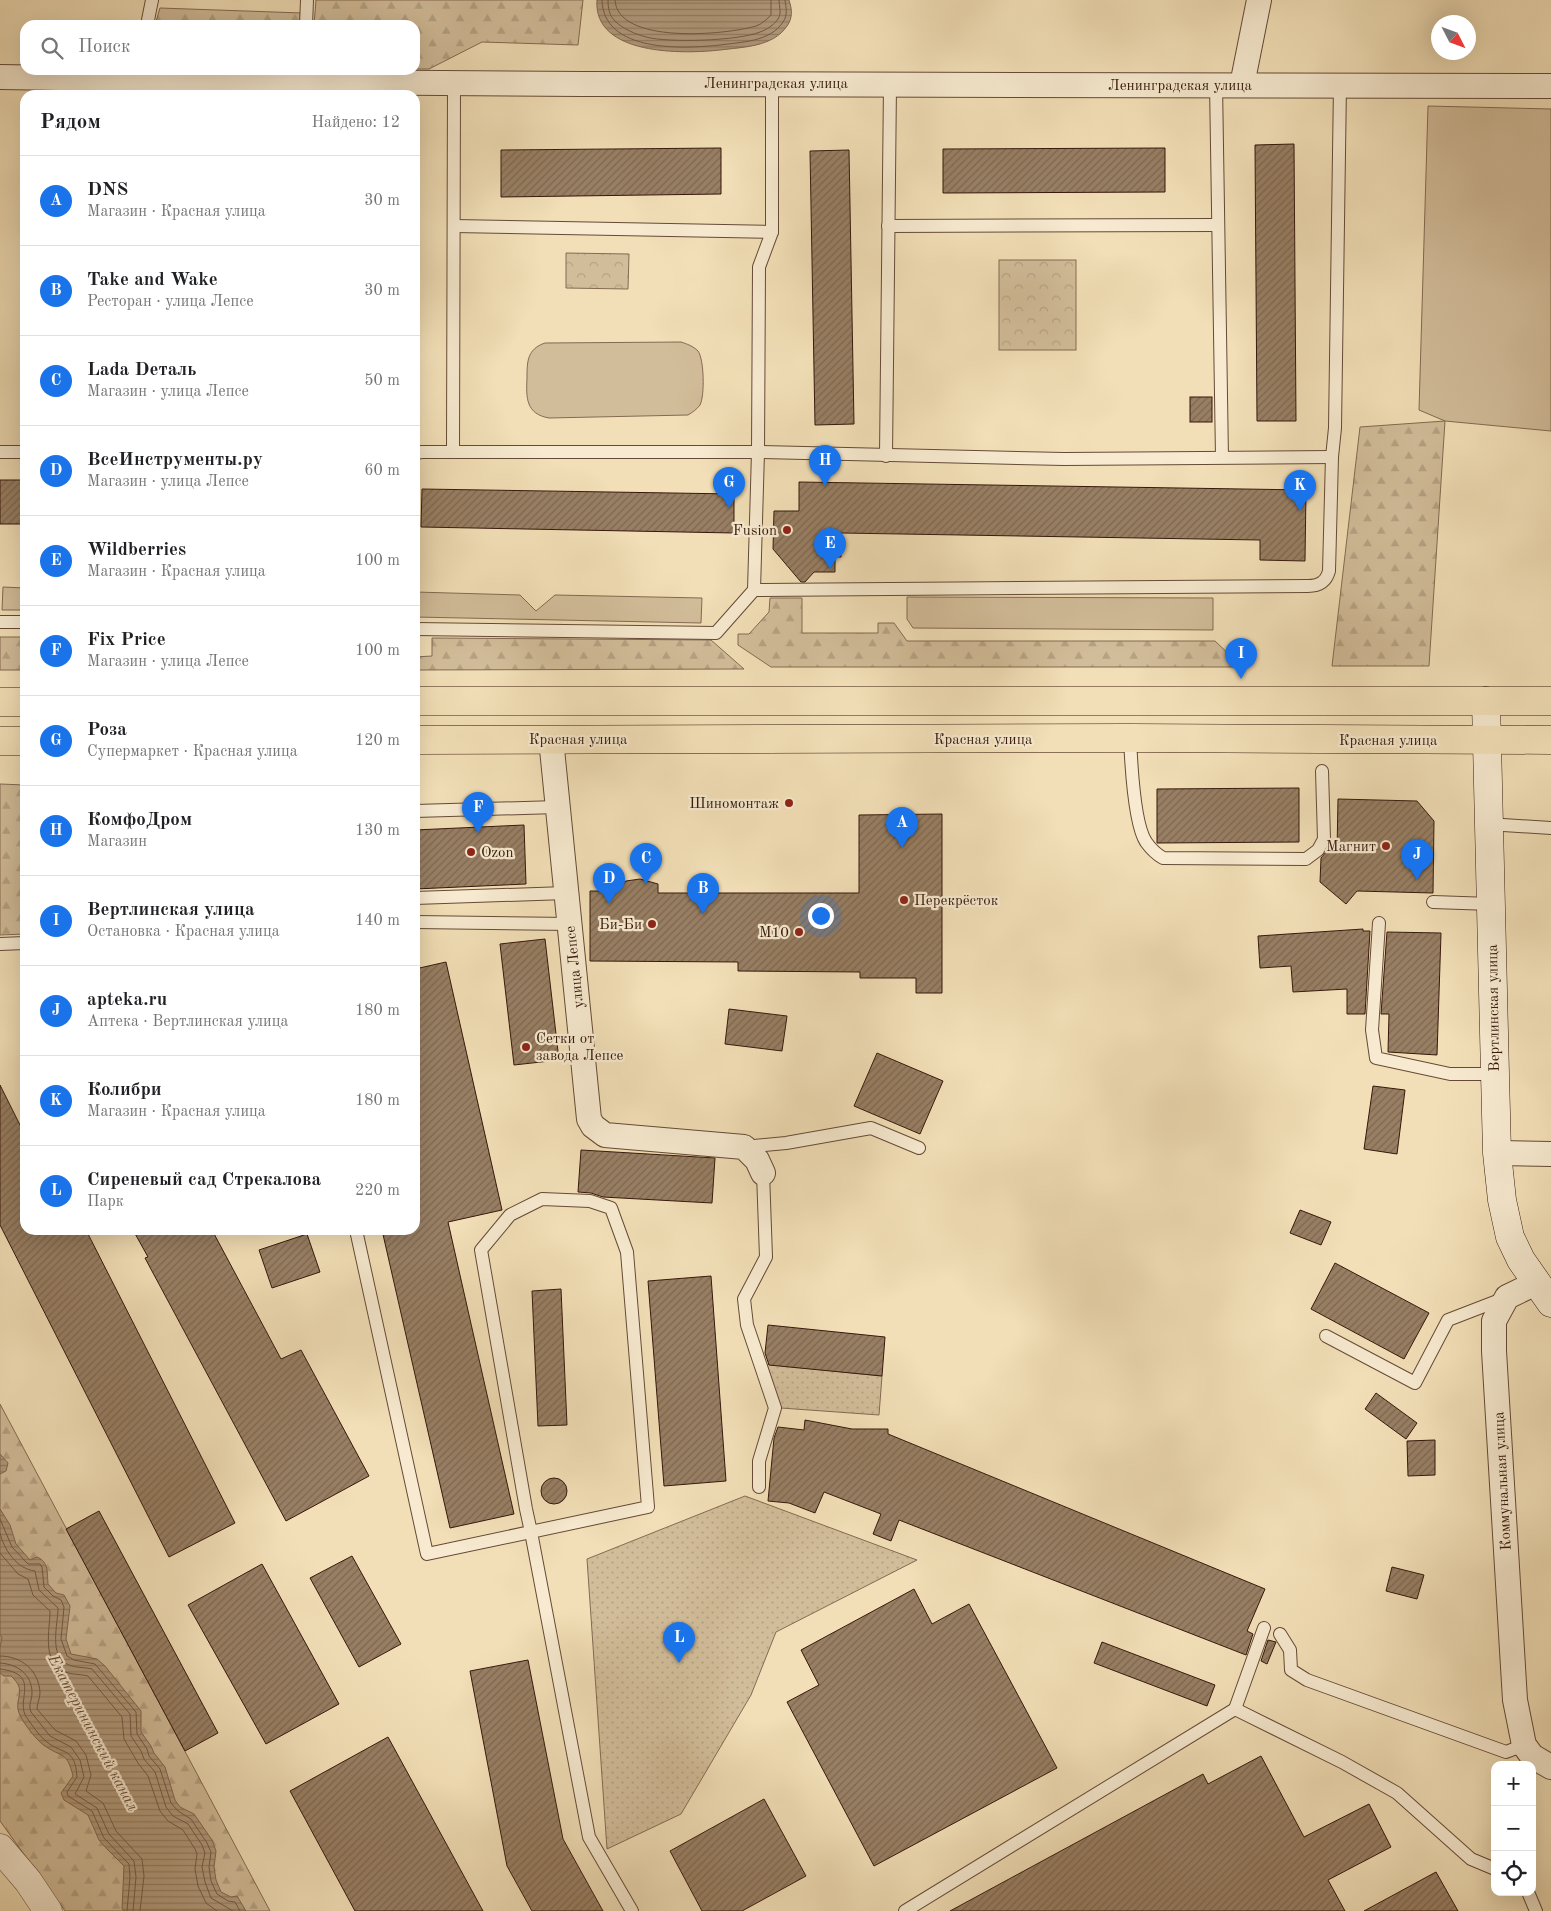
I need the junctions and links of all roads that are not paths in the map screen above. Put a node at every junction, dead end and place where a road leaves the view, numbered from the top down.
1 (152, 0) edge
2 (307, 0) edge
3 (1259, 0) edge
4 (148, 20) edge
5 (306, 20) edge
6 (140, 75) edge
7 (304, 76) edge
8 (0, 77) edge
9 (454, 83) junction
10 (772, 83) junction
11 (1216, 84) junction
12 (1242, 85) junction
13 (1340, 85) junction
14 (890, 86) junction
15 (1551, 86) edge
16 (337, 88) edge
17 (1218, 225) junction
18 (454, 226) junction
19 (888, 226) junction
20 (772, 232) junction
21 (0, 452) edge
22 (20, 452) edge
23 (453, 452) junction
24 (758, 452) junction
25 (420, 453) edge
26 (886, 456) junction
27 (1222, 457) junction
28 (1332, 457) junction
29 (754, 590) junction
30 (0, 622) edge
31 (20, 622) edge
32 (420, 629) edge
33 (420, 701) edge
34 (1486, 701) junction
35 (1551, 701) edge
36 (0, 702) edge
37 (20, 702) edge
38 (1130, 738) junction
39 (551, 739) junction
40 (0, 740) edge
41 (420, 740) edge
42 (1487, 740) junction
43 (1551, 740) edge
44 (20, 741) edge
45 (1322, 771) dead end
46 (557, 807) junction
47 (420, 811) edge
48 (1488, 824) junction
49 (1551, 828) edge
50 (566, 893) junction
51 (420, 898) edge
52 (1433, 902) dead end
53 (1491, 904) junction
54 (420, 922) edge
55 (1379, 923) dead end
56 (570, 924) junction
57 (20, 943) edge
58 (0, 944) edge
59 (1495, 1074) junction
60 (744, 1147) junction
61 (919, 1148) dead end
62 (1497, 1153) junction
63 (1551, 1154) edge
64 (763, 1173) joint
65 (357, 1235) edge
66 (1544, 1293) edge
67 (1507, 1298) junction
68 (1326, 1336) dead end
69 (759, 1487) dead end
70 (530, 1532) junction
71 (1264, 1628) dead end
72 (1280, 1634) dead end
73 (1235, 1709) junction
74 (1524, 1745) junction
75 (1551, 1767) edge
76 (0, 1848) edge
77 (1491, 1867) edge
78 (1530, 1896) edge
79 (48, 1911) edge
80 (632, 1911) edge
81 (905, 1911) edge
82 (1536, 1911) edge

1 - 4 lane
2 - 5 lane
3 - 12 street
6 - 7 street, Ленинградская улица
6 - 8 street, Ленинградская улица
7 - 16 street, Ленинградская улица
9 - 10 street, Ленинградская улица
9 - 16 street, Ленинградская улица
9 - 18 lane
10 - 14 street, Ленинградская улица
10 - 20 lane
11 - 12 street, Ленинградская улица
11 - 14 street, Ленинградская улица
11 - 17 lane
12 - 13 street, Ленинградская улица
13 - 15 street, Ленинградская улица
13 - 28 lane
14 - 19 lane
17 - 19 lane
17 - 27 lane
18 - 20 lane
18 - 23 lane
19 - 26 lane
20 - 24 lane
21 - 22 lane
23 - 24 lane
23 - 25 lane
24 - 26 lane
24 - 29 lane
26 - 27 lane
27 - 28 lane
28 - 29 lane
29 - 32 lane
30 - 31 lane
33 - 34 highway
34 - 35 highway
34 - 42 main road, Вертлинская улица
36 - 37 highway
38 - 39 highway, Красная улица
38 - 42 highway, Красная улица
38 - 45 lane
39 - 41 highway, Красная улица
39 - 46 street, улица Лепсе
40 - 44 highway
42 - 43 highway, Красная улица
42 - 48 main road, Вертлинская улица
46 - 47 lane
46 - 50 street, улица Лепсе
48 - 49 lane
48 - 53 main road, Вертлинская улица
50 - 51 lane
50 - 56 street, улица Лепсе
52 - 53 lane
53 - 59 main road, Вертлинская улица
54 - 56 lane
55 - 59 lane
56 - 60 street, улица Лепсе
57 - 58 lane
59 - 62 main road, Вертлинская улица
60 - 61 lane
60 - 64 street
62 - 63 street
62 - 66 main road, Вертлинская улица
64 - 69 lane
65 - 70 lane
66 - 67 street
67 - 68 lane
67 - 74 street, Коммунальная улица
70 - 70 lane
70 - 80 lane
71 - 73 lane
72 - 74 lane
73 - 77 lane
73 - 81 lane
74 - 75 street
76 - 79 main road
78 - 82 lane

